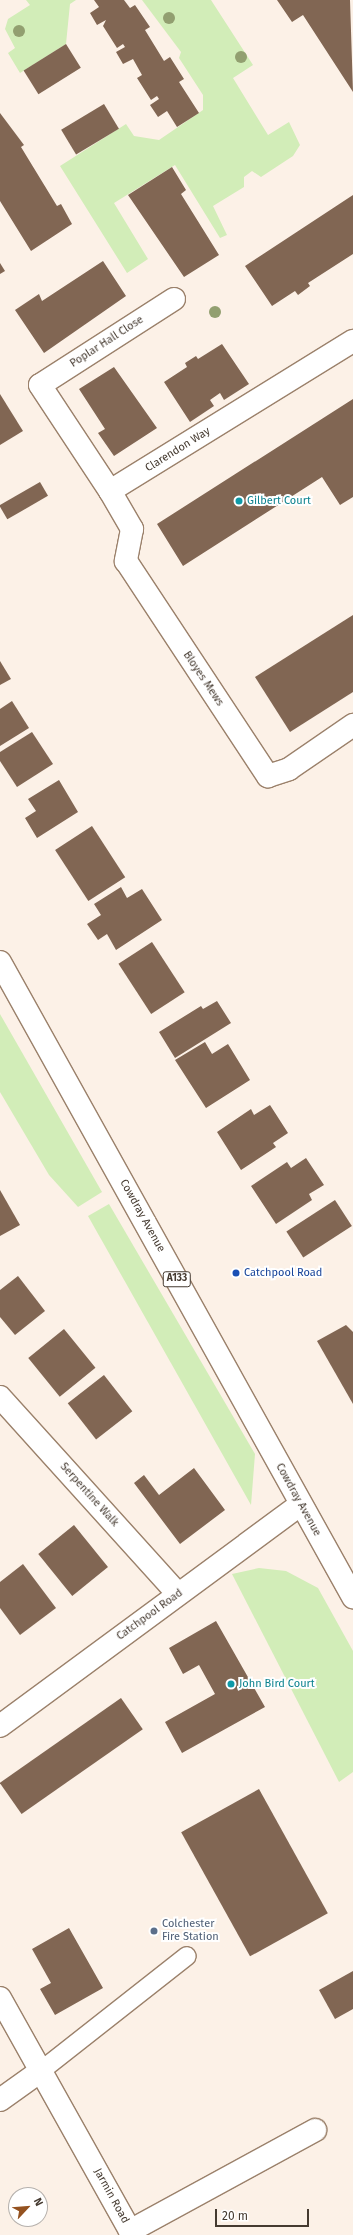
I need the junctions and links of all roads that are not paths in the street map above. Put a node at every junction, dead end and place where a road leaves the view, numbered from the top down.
1 (174, 299) dead end
2 (353, 341) edge
3 (110, 491) junction
4 (353, 725) edge
5 (0, 962) edge
6 (0, 1397) edge
7 (300, 1505) junction
8 (177, 1593) junction
9 (353, 1596) edge
10 (0, 1726) edge
11 (187, 1956) dead end
12 (0, 1998) edge
13 (42, 2070) junction
14 (0, 2100) edge
15 (315, 2130) dead end
16 (127, 2233) edge

1 - 3 street, Poplar Hall Close
2 - 3 street, Clarendon Way
3 - 4 street, Bloyes Mews
5 - 7 street, Cowdray Avenue / A133
6 - 8 street, Serpentine Walk
7 - 8 street, Catchpool Road
7 - 9 street, Cowdray Avenue / A133
8 - 10 street, Catchpool Road
11 - 13 lane
12 - 13 street, Jarmin Road
13 - 14 street
13 - 16 street, Jarmin Road
15 - 16 street, Jarmin Road

